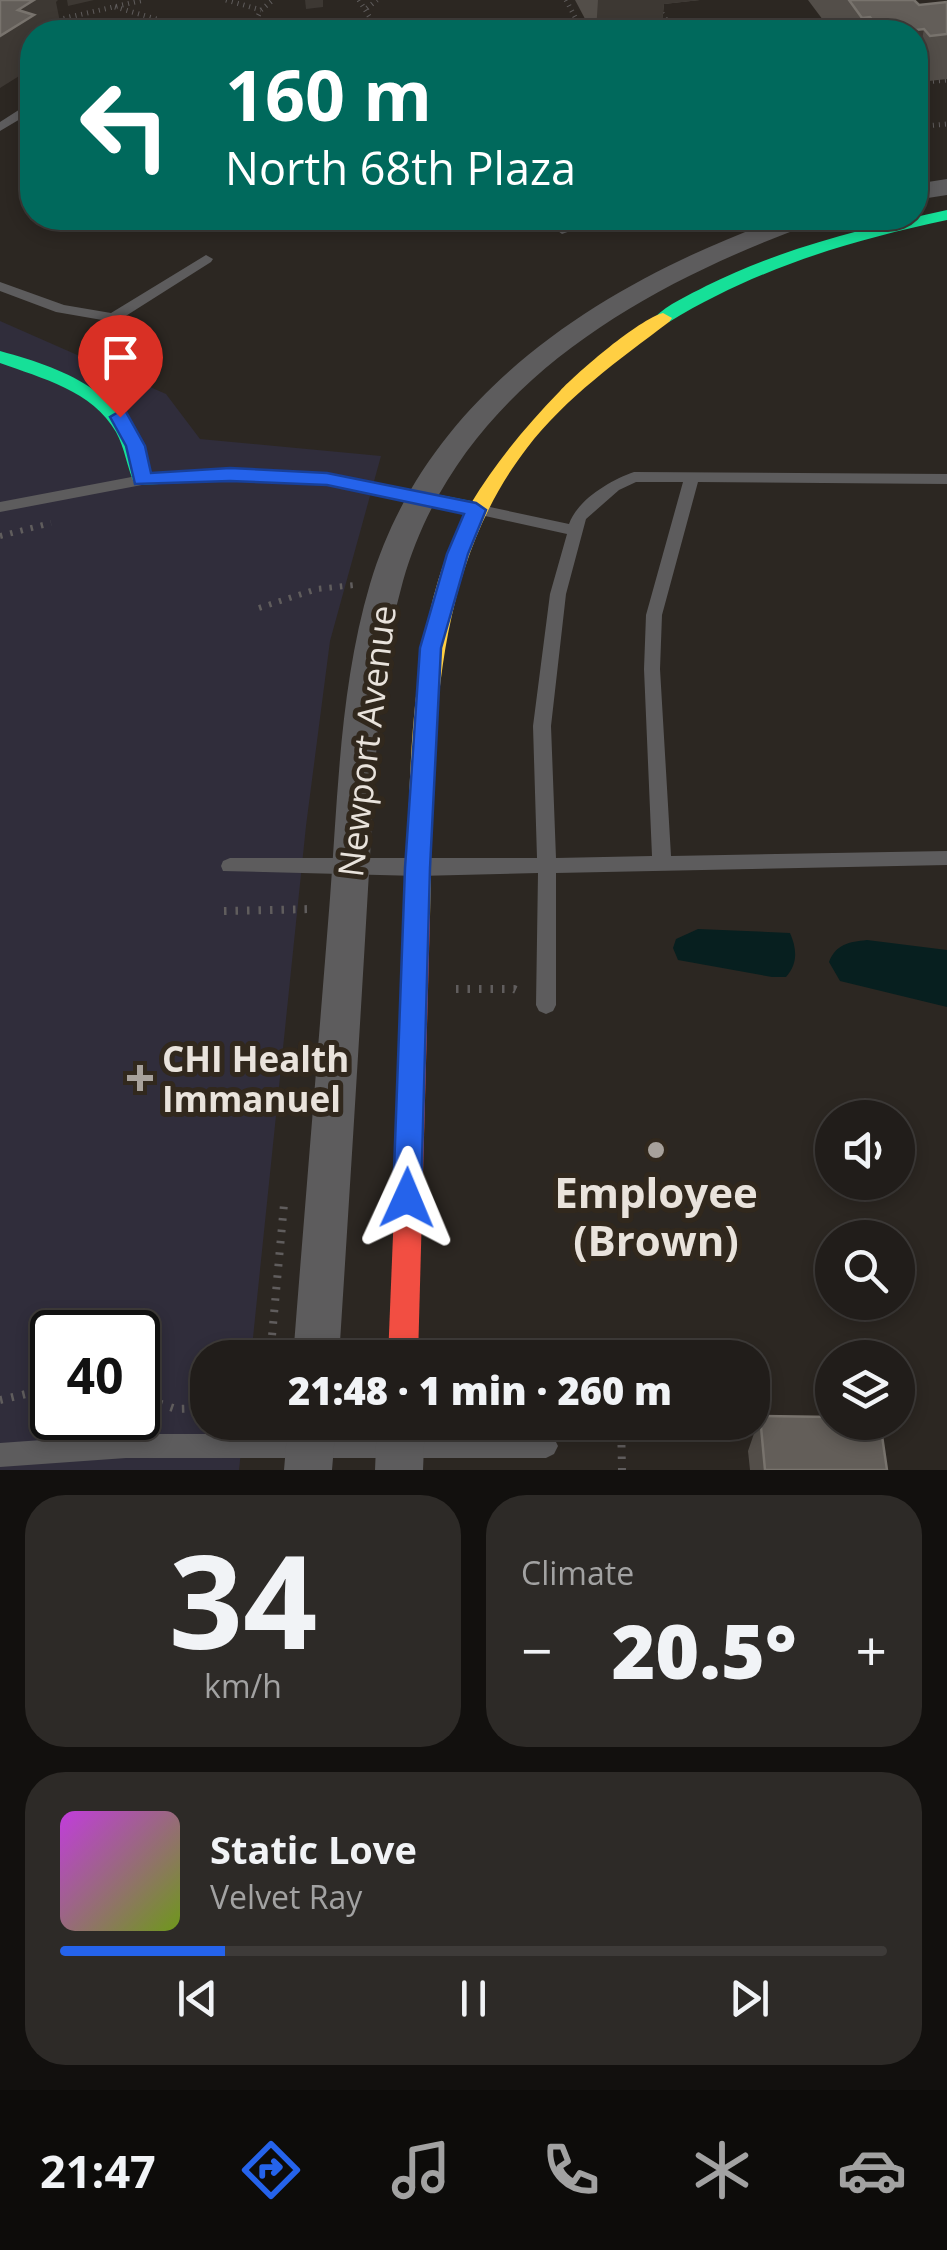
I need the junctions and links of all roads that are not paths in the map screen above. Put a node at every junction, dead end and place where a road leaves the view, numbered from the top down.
1 (740, 230) edge
2 (751, 230) edge
3 (873, 230) edge
4 (786, 257) junction
5 (206, 259) dead end
6 (0, 286) edge
7 (114, 318) junction
8 (0, 356) edge
9 (143, 364) dead end
10 (692, 477) junction
11 (947, 479) edge
12 (142, 480) junction
13 (420, 500) junction
14 (0, 507) edge
15 (476, 510) junction
16 (575, 530) junction
17 (947, 858) edge
18 (662, 864) junction
19 (230, 866) dead end
20 (548, 866) junction
21 (349, 868) junction
22 (418, 868) junction
23 (546, 1005) road end
24 (317, 1340) edge
25 (404, 1340) edge
26 (310, 1446) edge
27 (400, 1446) edge
28 (546, 1446) dead end
29 (0, 1455) edge

1 - 13 street, Newport Avenue
2 - 4 street
3 - 4 street, Newport Avenue
4 - 15 street, Newport Avenue
5 - 7 lane
6 - 7 lane
7 - 9 lane
8 - 12 street
10 - 11 lane
10 - 16 lane
10 - 18 lane
12 - 13 street
12 - 14 lane
13 - 15 street
13 - 21 street, Newport Avenue
15 - 16 lane
15 - 22 street, Newport Avenue
16 - 20 lane
17 - 18 lane
18 - 20 lane
19 - 21 lane
20 - 22 lane
20 - 23 lane
21 - 22 lane
21 - 24 street, Newport Avenue
22 - 25 street, Newport Avenue
26 - 27 lane
26 - 29 lane
27 - 28 lane

